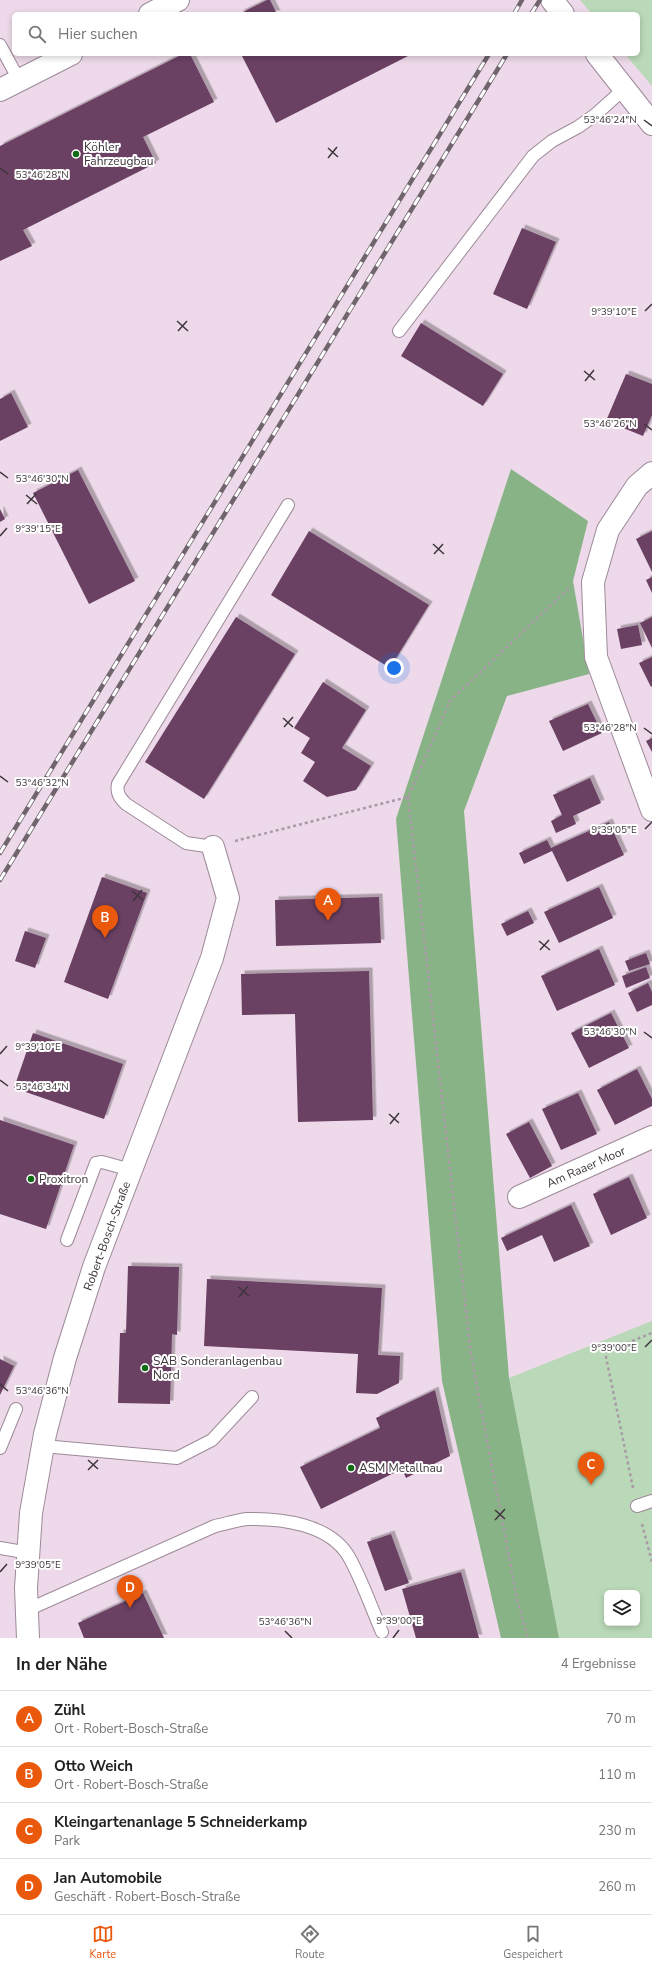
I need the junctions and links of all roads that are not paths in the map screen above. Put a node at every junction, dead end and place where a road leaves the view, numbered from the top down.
1 (178, 0) edge
2 (552, 0) edge
3 (154, 12) edge
4 (561, 12) edge
5 (0, 45) edge
6 (67, 56) edge
7 (599, 56) edge
8 (19, 80) junction
9 (625, 88) junction
10 (0, 90) edge
11 (652, 124) edge
12 (399, 331) dead end
13 (652, 473) edge
14 (288, 505) dead end
15 (652, 810) edge
16 (213, 846) joint
17 (652, 1138) edge
18 (131, 1170) junction
19 (519, 1196) dead end
20 (67, 1240) dead end
21 (252, 1397) dead end
22 (16, 1409) dead end
23 (43, 1446) junction
24 (0, 1448) edge
25 (652, 1501) edge
26 (637, 1506) road end
27 (0, 1548) edge
28 (28, 1554) junction
29 (27, 1610) junction
30 (382, 1632) dead end
31 (28, 1638) edge

1 - 3 street
2 - 4 street
5 - 8 lane
6 - 8 street
7 - 9 street
8 - 10 street
9 - 11 street
9 - 12 lane
13 - 15 street
14 - 16 lane
16 - 18 street, Robert-Bosch-Straße
17 - 19 street, Am Raaer Moor
18 - 20 lane
18 - 23 street, Robert-Bosch-Straße
21 - 23 lane
22 - 24 lane
23 - 28 street, Robert-Bosch-Straße
25 - 26 lane
27 - 28 lane
28 - 29 street, Robert-Bosch-Straße
29 - 30 lane
29 - 31 street, Robert-Bosch-Straße

